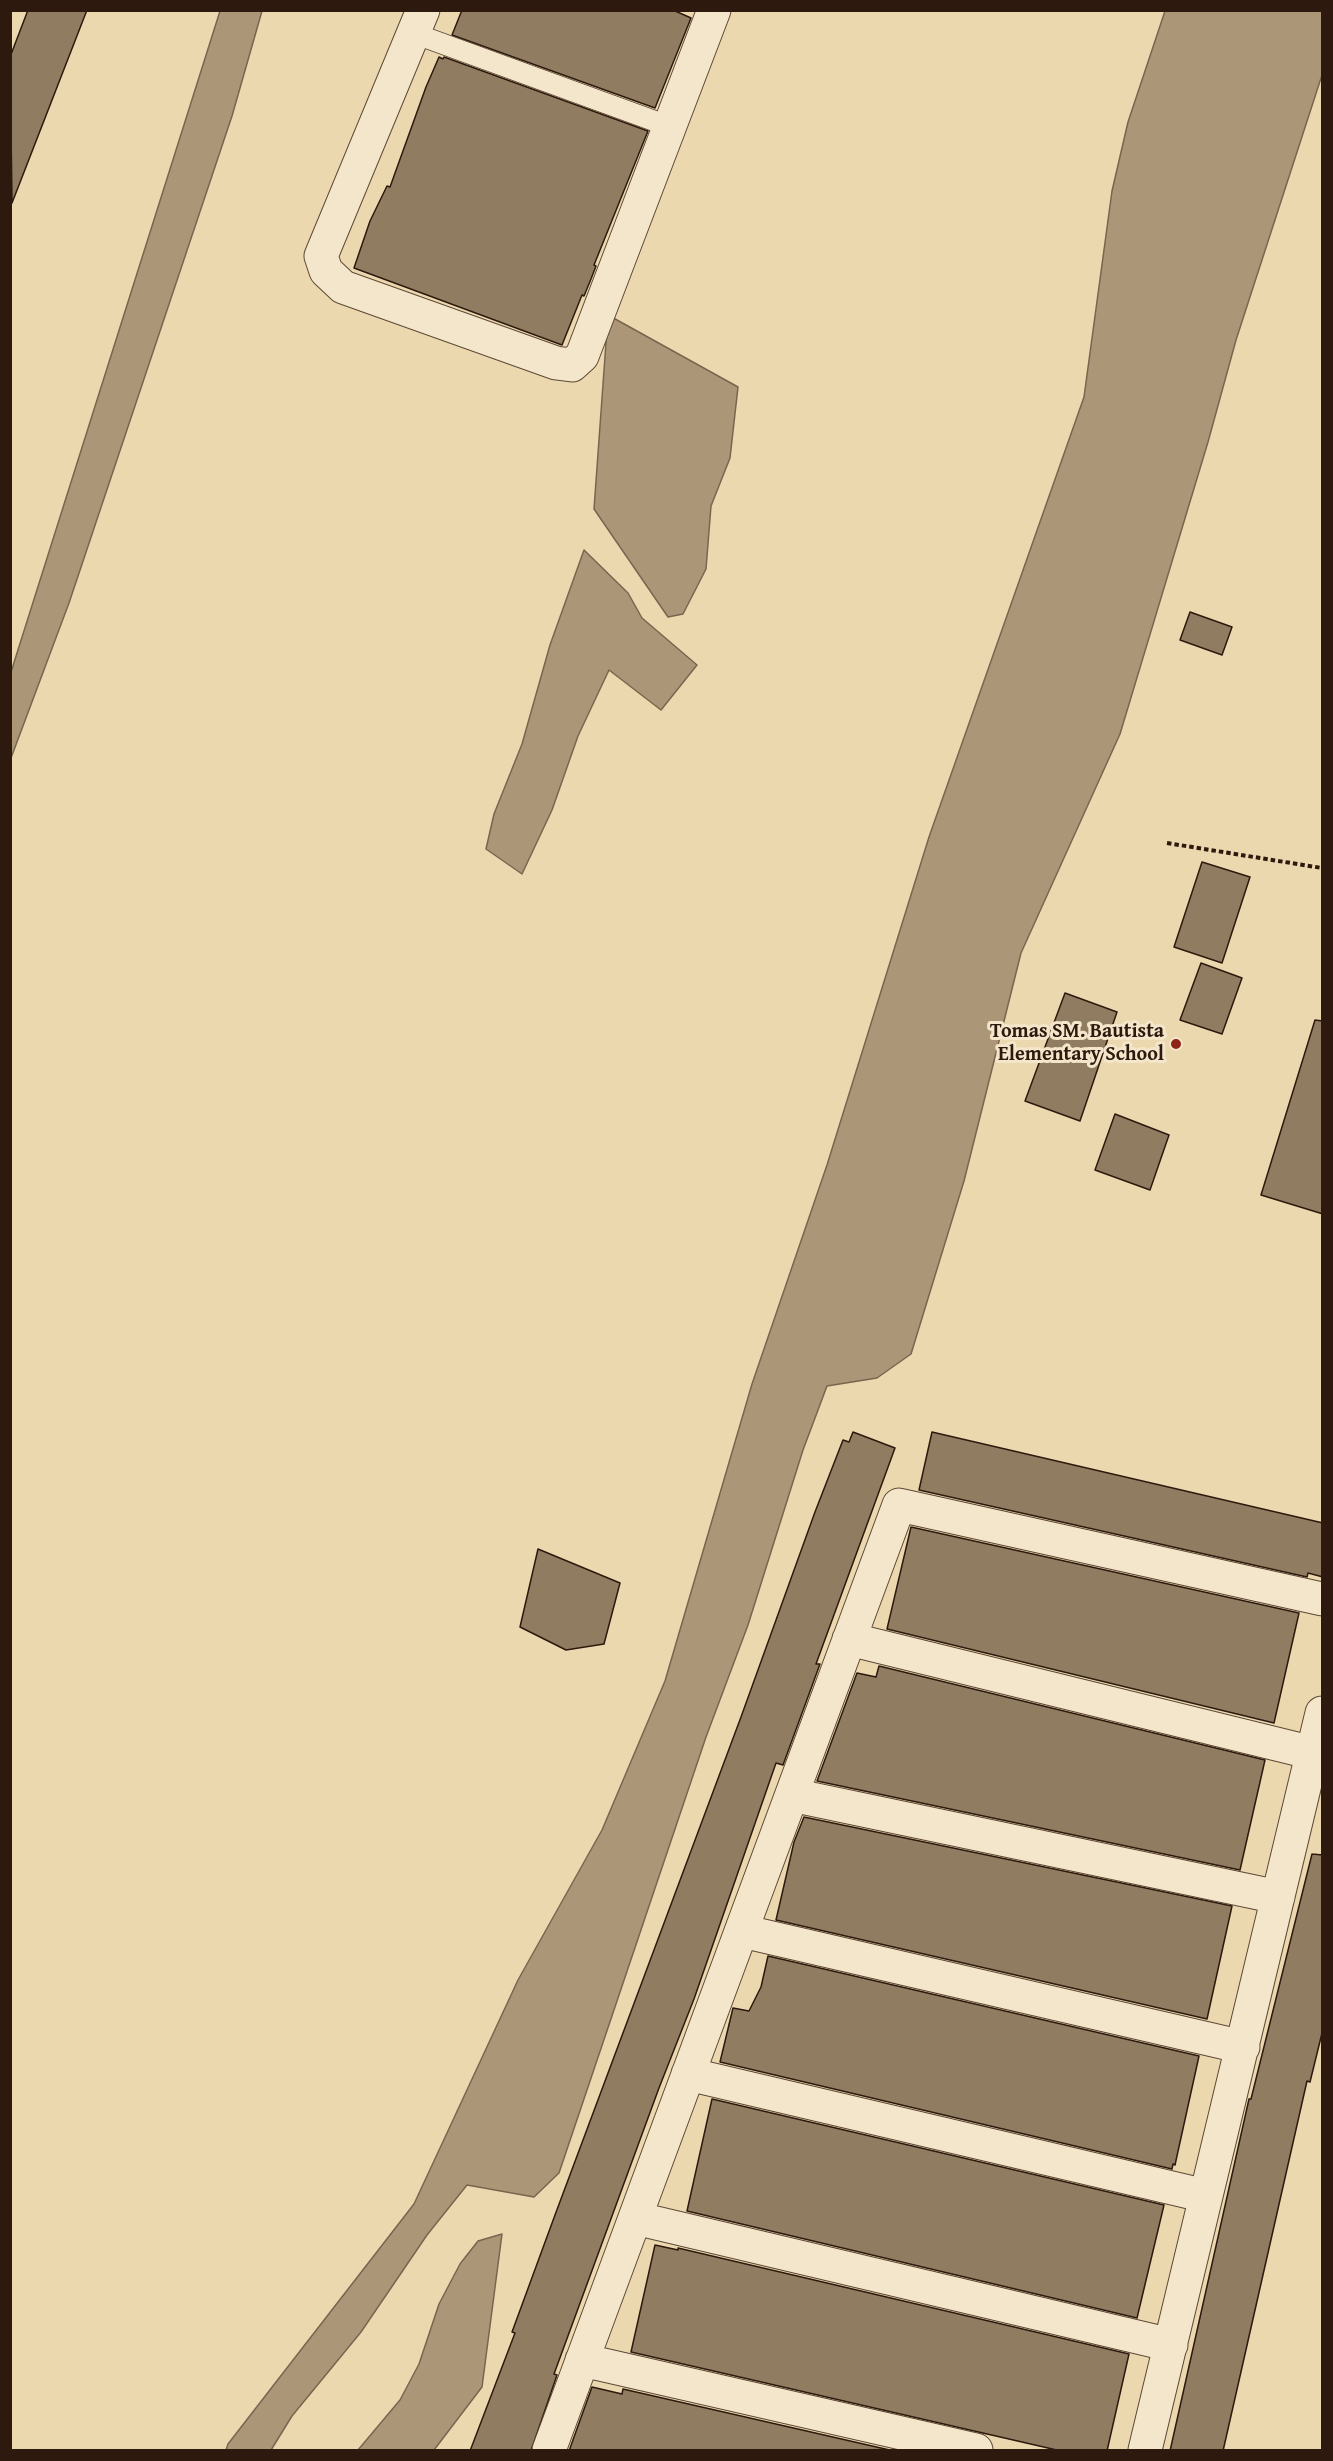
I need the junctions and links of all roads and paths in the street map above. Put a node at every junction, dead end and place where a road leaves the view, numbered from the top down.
1 (714, 10) edge
2 (418, 22) edge
3 (671, 128) junction
4 (1167, 843) dead end
5 (1323, 868) edge
6 (1323, 1599) edge
7 (849, 1639) junction
8 (1323, 1713) edge
9 (1313, 1753) junction
10 (792, 1795) junction
11 (1278, 1897) junction
12 (741, 1931) junction
13 (1243, 2046) junction
14 (688, 2074) junction
15 (1206, 2196) junction
16 (635, 2218) junction
17 (1171, 2345) junction
18 (582, 2360) junction
19 (549, 2451) edge
20 (976, 2451) edge
21 (1146, 2451) edge

1 - 3 street
2 - 3 lane
2 - 3 street
4 - 5 path
6 - 7 street
7 - 9 street
7 - 10 street
8 - 9 street
9 - 11 street
10 - 11 street
10 - 12 street
11 - 13 street
12 - 13 street
12 - 14 street
13 - 15 street
14 - 15 street
14 - 16 street
15 - 17 street
16 - 17 street
16 - 18 street
17 - 21 street
18 - 19 street
18 - 20 street

